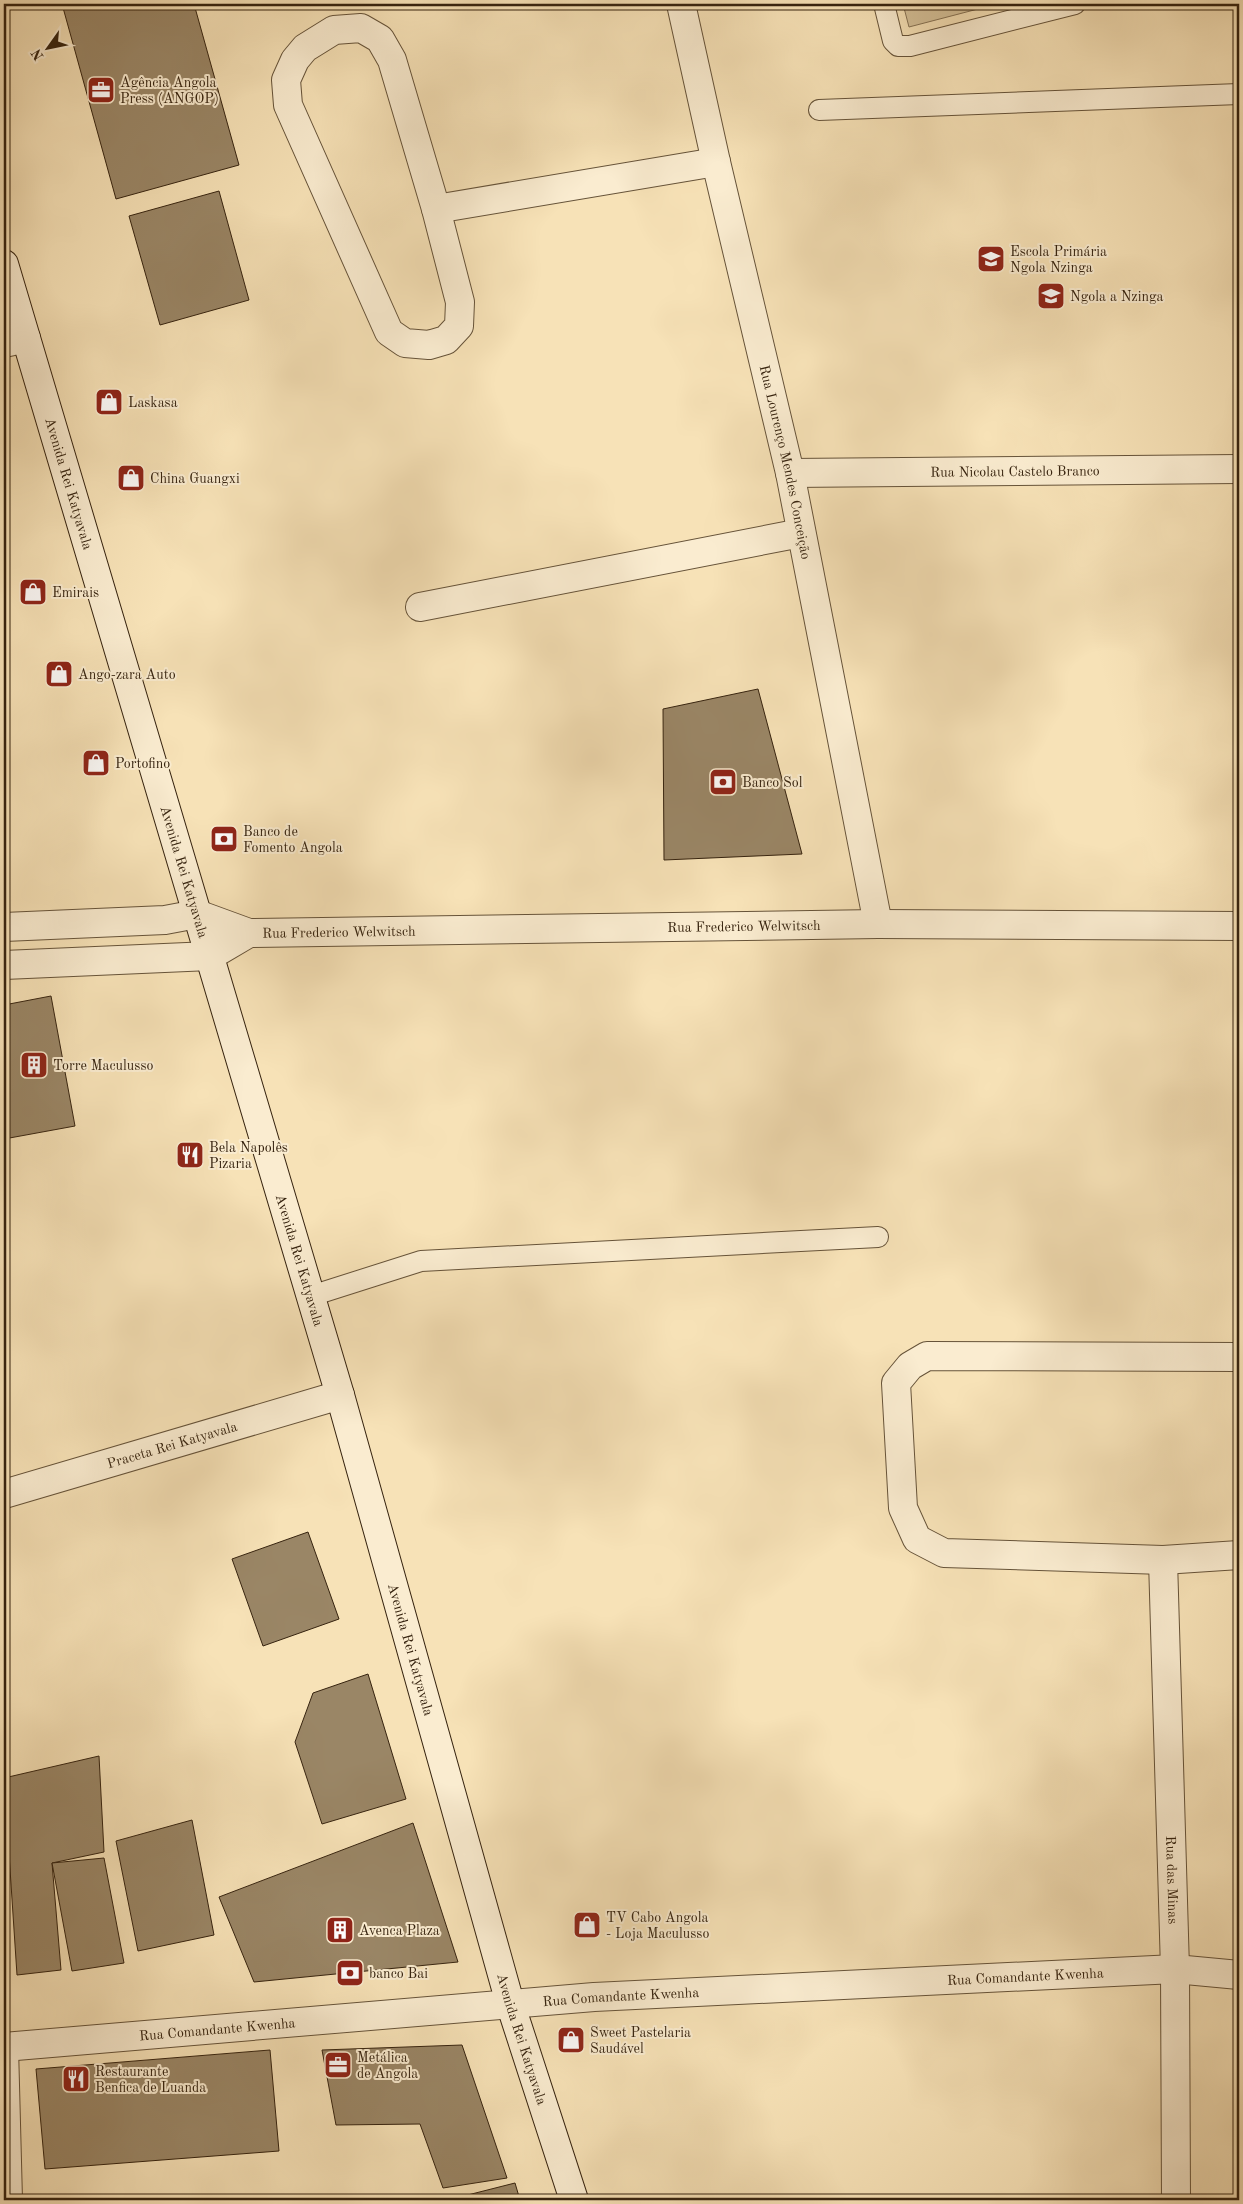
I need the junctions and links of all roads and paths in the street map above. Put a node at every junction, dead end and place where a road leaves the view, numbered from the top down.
1 (681, 4) edge
2 (884, 4) edge
3 (1075, 4) edge
4 (1239, 94) edge
5 (819, 110) dead end
6 (716, 162) junction
7 (436, 208) junction
8 (4, 264) edge
9 (15, 340) edge
10 (1239, 469) edge
11 (790, 473) junction
12 (801, 533) junction
13 (420, 607) dead end
14 (198, 914) junction
15 (878, 924) junction
16 (1239, 926) edge
17 (4, 927) edge
18 (249, 934) junction
19 (210, 956) junction
20 (4, 965) edge
21 (878, 1237) dead end
22 (311, 1296) junction
23 (1239, 1357) edge
24 (340, 1395) junction
25 (4, 1494) edge
26 (1239, 1555) edge
27 (1163, 1560) junction
28 (1175, 1969) junction
29 (1239, 1975) edge
30 (510, 2003) junction
31 (6, 2047) edge
32 (12, 2200) edge
33 (574, 2200) edge
34 (1176, 2200) edge

1 - 6 street, Rua Lourenço Mendes Conceição
2 - 3 lane
4 - 5 lane
6 - 7 street
6 - 11 street, Rua Lourenço Mendes Conceição
7 - 7 street
8 - 9 street, Avenida Rei Katyavala
9 - 14 street, Avenida Rei Katyavala
10 - 11 street, Rua Nicolau Castelo Branco
11 - 12 street, Rua Lourenço Mendes Conceição
12 - 13 street
12 - 15 street, Rua Lourenço Mendes Conceição
14 - 17 street
14 - 18 street, Rua Frederico Welwitsch
14 - 19 street, Avenida Rei Katyavala
15 - 16 street, Rua Frederico Welwitsch
15 - 18 street, Rua Frederico Welwitsch
18 - 19 street, Rua Frederico Welwitsch
19 - 20 street, Rua Frederico Welwitsch
19 - 22 street, Avenida Rei Katyavala
21 - 22 lane
22 - 24 street, Avenida Rei Katyavala
23 - 27 street
24 - 25 street, Praceta Rei Katyavala
24 - 30 street, Avenida Rei Katyavala
26 - 27 street
27 - 28 street, Rua das Minas
28 - 29 street, Rua Comandante Kwenha
28 - 30 street, Rua Comandante Kwenha
28 - 34 street, Rua das Minas
30 - 31 street, Rua Comandante Kwenha
30 - 33 street, Avenida Rei Katyavala
31 - 32 lane

